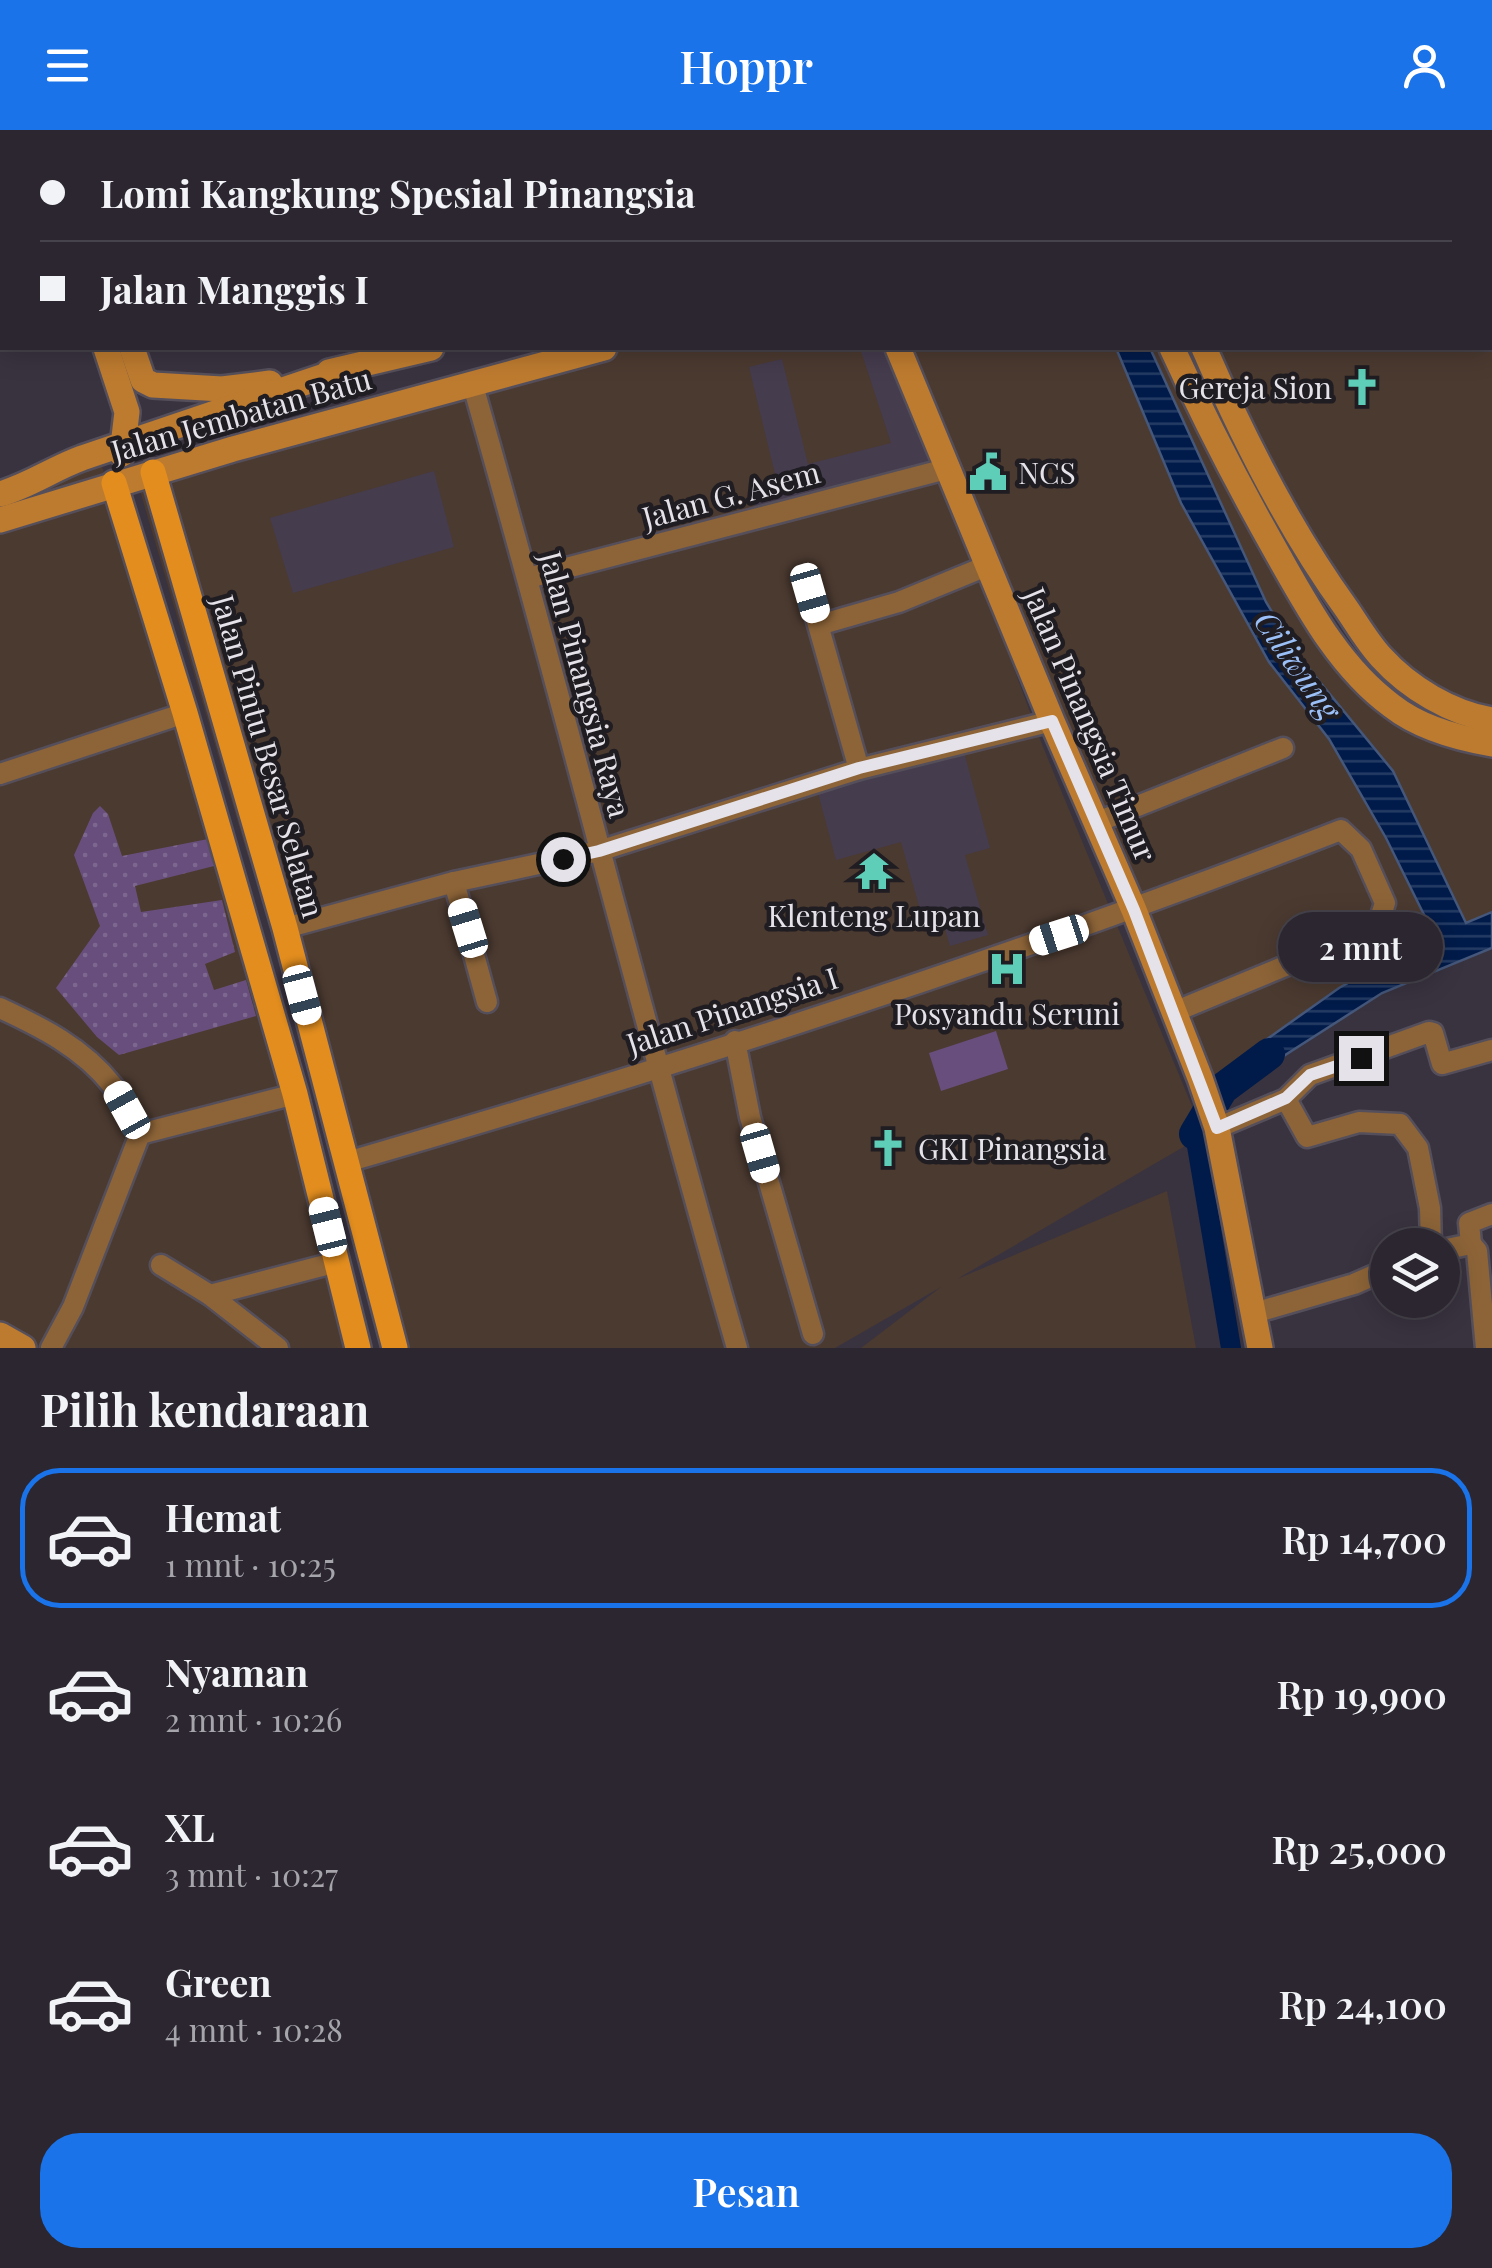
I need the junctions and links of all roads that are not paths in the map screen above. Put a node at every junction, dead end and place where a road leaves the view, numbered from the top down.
1 (107, 350) edge
2 (133, 350) edge
3 (423, 350) edge
4 (596, 350) edge
5 (899, 350) edge
6 (1173, 350) edge
7 (1205, 350) edge
8 (342, 370) junction
9 (472, 382) junction
10 (125, 444) junction
11 (1249, 445) junction
12 (1222, 456) junction
13 (950, 468) junction
14 (52, 469) junction
15 (153, 472) junction
16 (0, 480) edge
17 (114, 483) junction
18 (0, 494) edge
19 (69, 498) junction
20 (0, 520) edge
21 (0, 537) edge
22 (989, 565) junction
23 (528, 578) junction
24 (810, 593) dead end
25 (819, 625) junction
26 (185, 713) junction
27 (1492, 720) edge
28 (1052, 721) junction
29 (1492, 744) edge
30 (1284, 748) dead end
31 (859, 768) junction
32 (0, 774) edge
33 (1095, 823) junction
34 (599, 851) junction
35 (454, 882) junction
36 (1134, 910) junction
37 (285, 928) junction
38 (487, 1002) dead end
39 (0, 1008) edge
40 (1174, 1012) junction
41 (735, 1041) junction
42 (1492, 1050) edge
43 (656, 1066) junction
44 (294, 1094) junction
45 (1286, 1098) junction
46 (1214, 1120) junction
47 (140, 1134) junction
48 (347, 1162) junction
49 (1492, 1214) edge
50 (1431, 1228) edge
51 (1471, 1244) junction
52 (1460, 1246) edge
53 (337, 1262) junction
54 (161, 1266) dead end
55 (1370, 1277) edge
56 (210, 1296) junction
57 (1254, 1312) junction
58 (813, 1334) dead end
59 (0, 1335) edge
60 (23, 1348) edge
61 (51, 1348) edge
62 (278, 1348) edge
63 (358, 1348) edge
64 (396, 1348) edge
65 (737, 1348) edge
66 (1260, 1348) edge
67 (1464, 1348) edge
68 (1486, 1348) edge

1 - 10 main road
2 - 8 main road
3 - 8 main road, Jalan Jembatan Batu
4 - 9 main road, Jalan Jembatan Batu
5 - 13 main road, Jalan Pinangsia Timur
6 - 12 main road
7 - 11 main road
8 - 10 main road
9 - 15 main road, Jalan Jembatan Batu
9 - 23 street, Jalan Pinangsia Raya
10 - 14 main road
10 - 17 main road
11 - 12 main road
11 - 27 main road
12 - 29 main road
13 - 22 main road, Jalan Pinangsia Timur
13 - 23 street, Jalan G. Asem
14 - 16 main road
14 - 18 main road
15 - 17 main road, Jalan Jembatan Batu
15 - 37 main road, Jalan Pintu Besar Selatan
17 - 19 main road, Jalan Jembatan Batu
17 - 26 main road
19 - 20 main road
19 - 21 main road
22 - 25 street
22 - 28 main road, Jalan Pinangsia Timur
23 - 34 street, Jalan Pinangsia Raya
24 - 25 street
25 - 31 street
26 - 32 street
26 - 44 main road
28 - 31 street
28 - 33 main road, Jalan Pinangsia Timur
30 - 33 street
31 - 34 street
33 - 36 main road, Jalan Pinangsia Timur
34 - 35 street
34 - 43 street, Jalan Pinangsia Raya
35 - 37 street
35 - 38 street
36 - 40 main road, Jalan Pinangsia Timur
36 - 40 street, Jalan Pinangsia I
36 - 41 street, Jalan Pinangsia I
37 - 48 main road, Jalan Pintu Besar Selatan
39 - 47 street
40 - 46 main road, Jalan Pinangsia Timur
41 - 43 street, Jalan Pinangsia I
41 - 58 street
42 - 45 street
43 - 48 street, Jalan Pinangsia I
43 - 65 street, Jalan Pinangsia Raya
44 - 47 street
44 - 53 main road
45 - 46 street
45 - 50 street
46 - 57 main road, Jalan Pinangsia Timur
47 - 61 street
48 - 64 main road, Jalan Pintu Besar Selatan
49 - 51 street
51 - 52 street
51 - 68 street
53 - 56 street
53 - 63 main road
54 - 56 street
55 - 57 street
56 - 62 street
57 - 66 main road, Jalan Pinangsia Timur
59 - 60 main road
67 - 68 street

